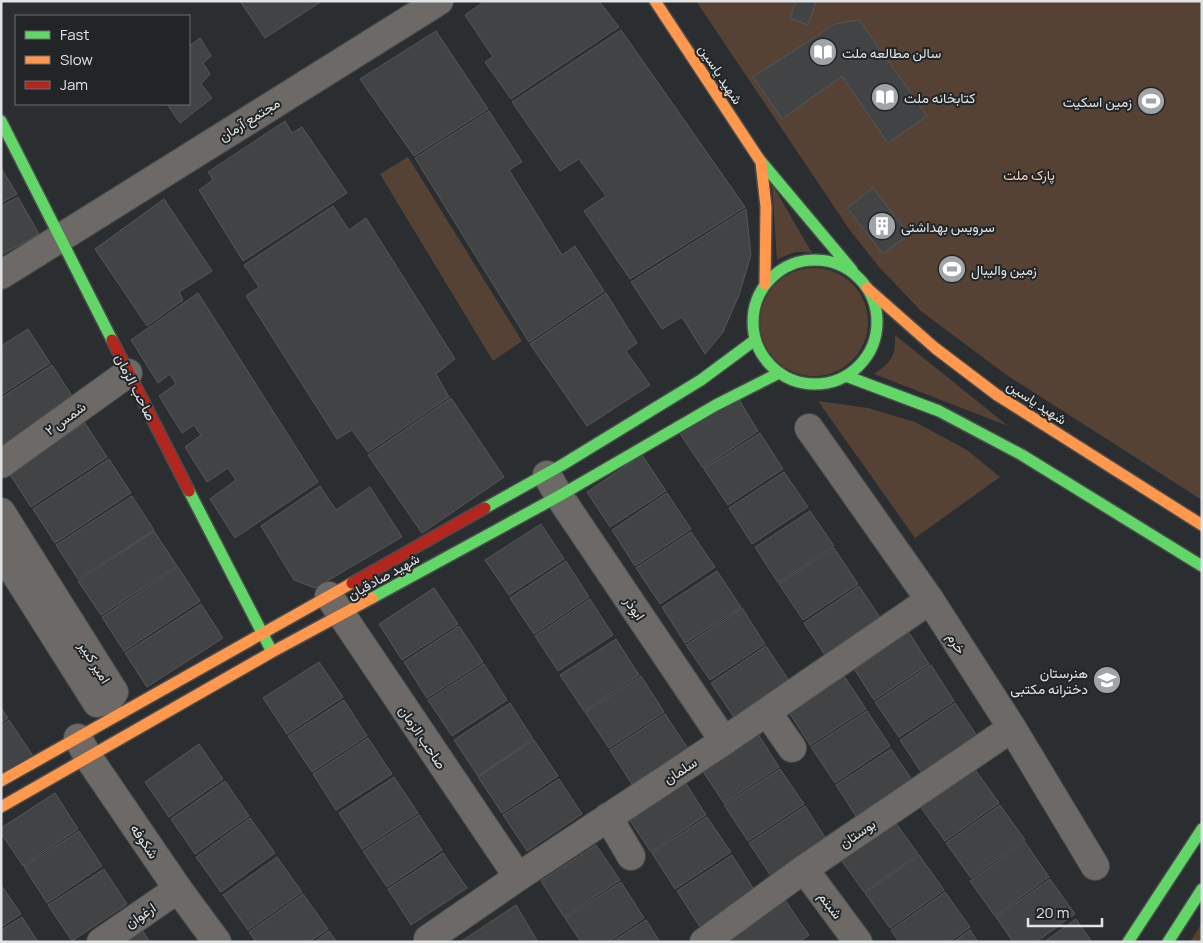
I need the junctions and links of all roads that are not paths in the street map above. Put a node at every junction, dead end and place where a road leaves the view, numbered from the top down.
1 (439, 1) edge
2 (655, 1) edge
3 (1, 121) edge
4 (761, 162) junction
5 (59, 238) junction
6 (1, 274) edge
7 (854, 274) junction
8 (765, 284) junction
9 (867, 288) junction
10 (755, 340) junction
11 (128, 373) junction
12 (780, 373) junction
13 (846, 376) junction
14 (809, 428) dead end
15 (1, 464) edge
16 (553, 485) junction
17 (1, 512) edge
18 (1202, 525) edge
19 (1, 551) edge
20 (1202, 566) edge
21 (930, 600) junction
22 (335, 606) junction
23 (262, 633) junction
24 (272, 652) junction
25 (767, 712) junction
26 (1012, 728) junction
27 (724, 741) junction
28 (83, 748) junction
29 (792, 748) dead end
30 (1, 781) edge
31 (1, 806) edge
32 (608, 817) junction
33 (1202, 829) edge
34 (631, 856) dead end
35 (1095, 866) dead end
36 (804, 869) junction
37 (518, 877) junction
38 (178, 889) junction
39 (1202, 889) edge
40 (429, 941) edge
41 (101, 942) edge
42 (217, 942) edge
43 (704, 942) edge
44 (858, 942) edge
45 (1128, 942) edge
46 (1168, 942) edge

1 - 5 street, مجتمع آرمان
2 - 4 street, شهید یاسین
3 - 5 street, صاحب الزمان
4 - 7 street, شهید یاسین
4 - 8 street, شهید یاسین
5 - 6 street, مجتمع آرمان
5 - 11 street, صاحب الزمان
7 - 8 street, شهید یاسین
7 - 9 street, شهید یاسین
8 - 10 street, شهید یاسین
9 - 13 street, شهید یاسین
9 - 18 street, شهید یاسین
10 - 12 street, شهید یاسین
10 - 16 street, شهید صادقیان
11 - 15 street, شمس ۲
11 - 23 street, صاحب الزمان
12 - 13 street, شهید یاسین
12 - 16 street, شهید صادقیان
13 - 20 street
14 - 21 street, خرم
16 - 22 street, شهید صادقیان
16 - 22 street, شهید صادقیان
16 - 27 street, ابوذر
17 - 19 street, امیر کبیر
21 - 25 street, سلمان
21 - 26 street, خرم
22 - 23 street, شهید صادقیان
22 - 24 street, شهید صادقیان
22 - 37 street, صاحب الزمان
23 - 24 street, صاحب الزمان
23 - 28 street, شهید صادقیان
24 - 28 street, شهید صادقیان
25 - 27 street, سلمان
25 - 29 street
26 - 35 street, خرم
26 - 36 street, بوستان
27 - 32 street, سلمان
28 - 30 street, شهید صادقیان
28 - 31 street, شهید صادقیان
28 - 38 street, شکوفه
32 - 34 street
32 - 37 street, سلمان
33 - 45 street
36 - 43 street, بوستان
36 - 44 street, شبنم
37 - 40 street, سلمان
38 - 41 street, ارغوان
38 - 42 street, شکوفه
39 - 46 street

